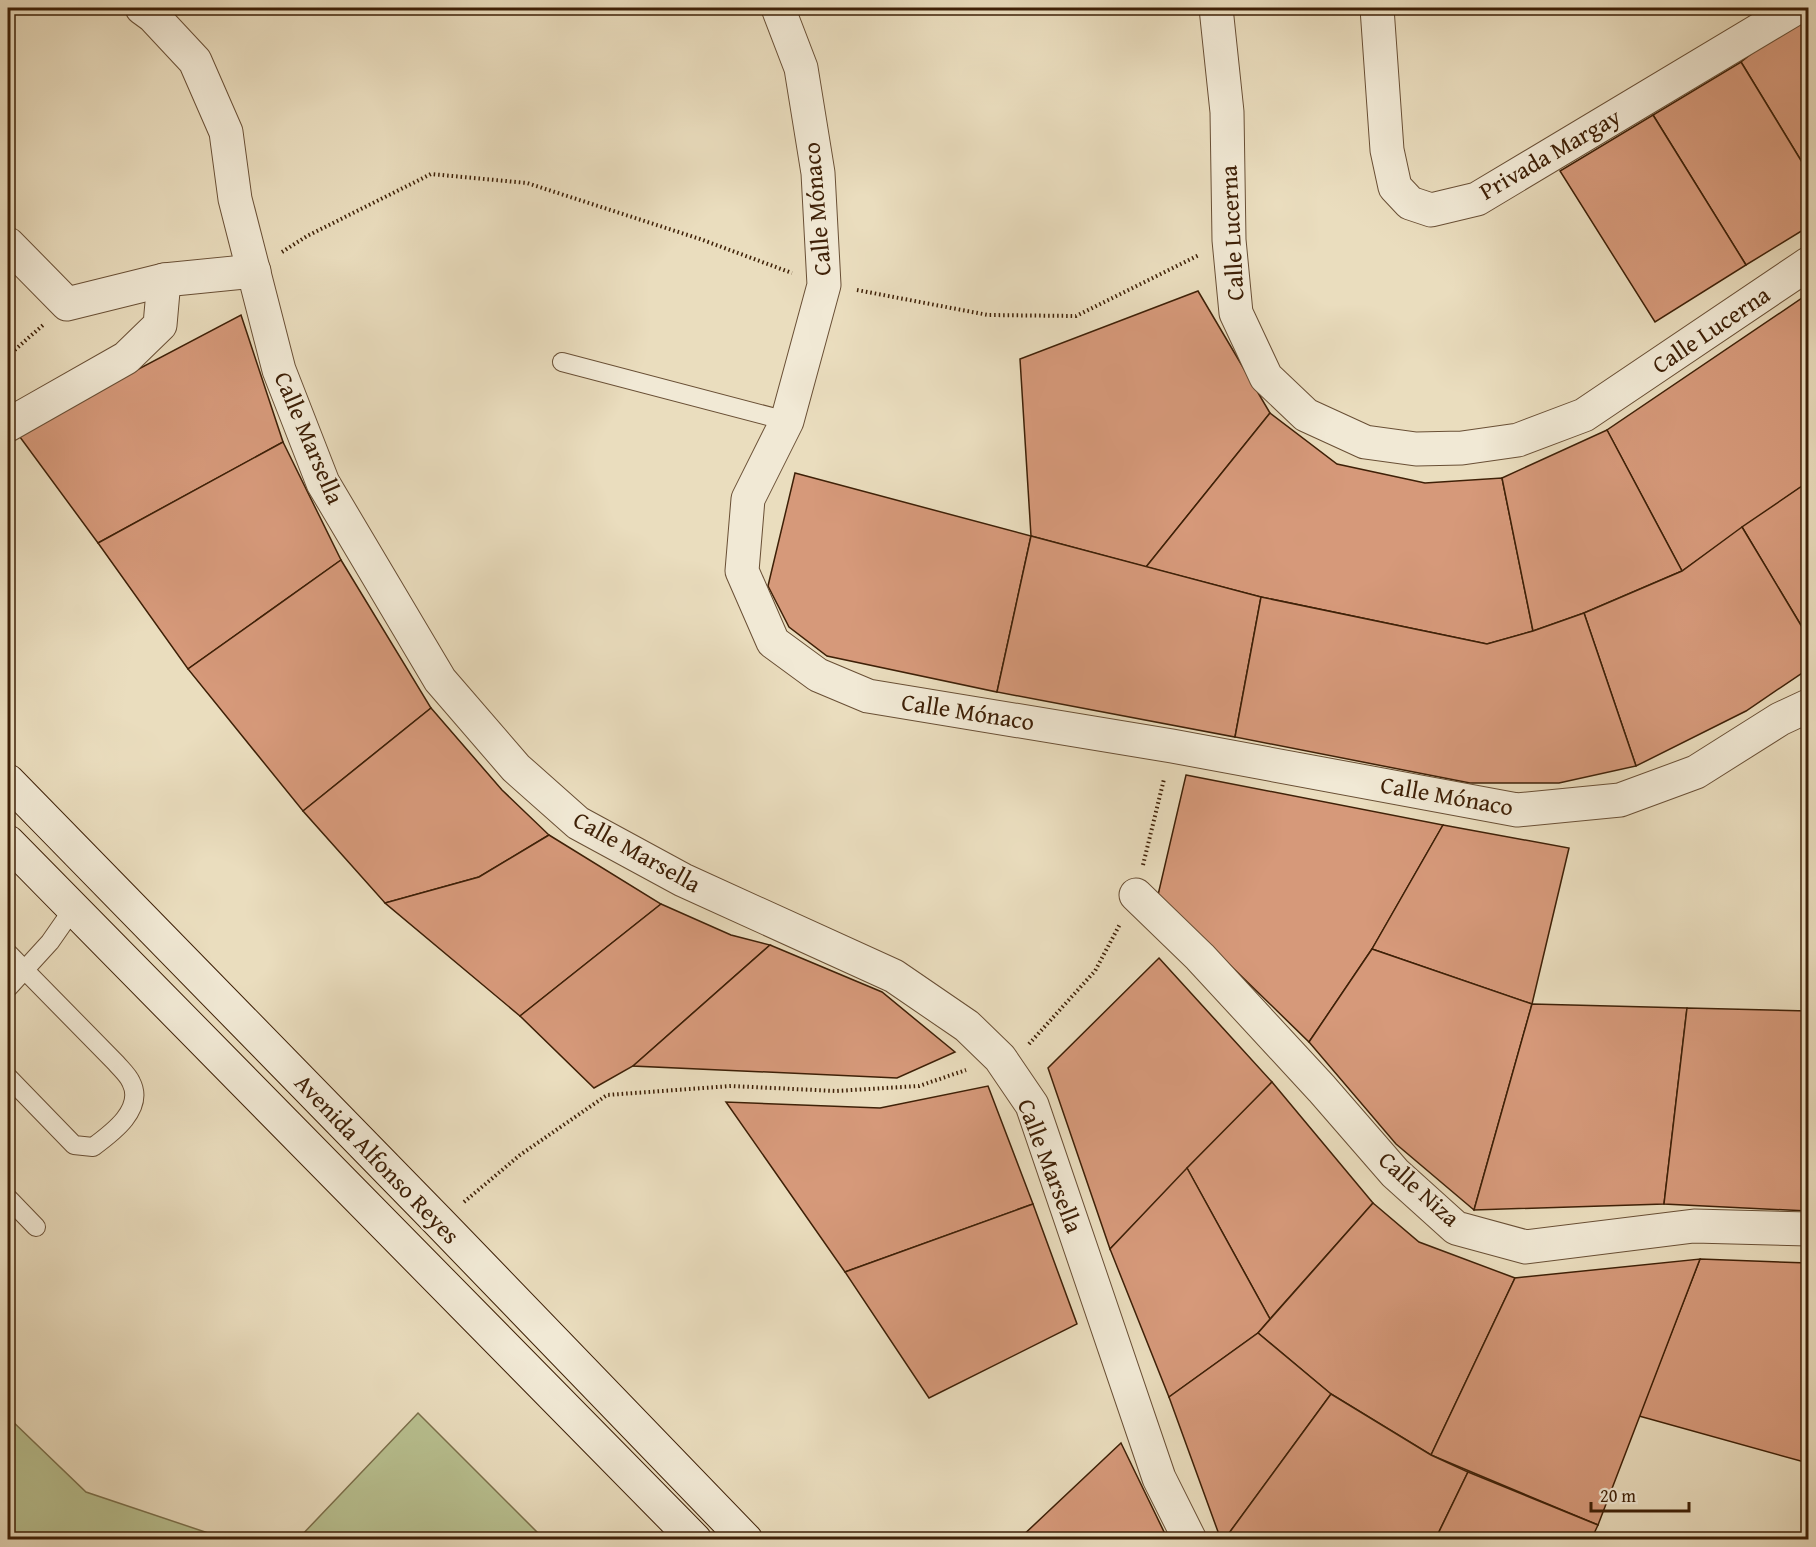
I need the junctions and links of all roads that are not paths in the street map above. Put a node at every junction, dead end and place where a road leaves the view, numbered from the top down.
1 (142, 8) edge
2 (778, 8) edge
3 (1216, 8) edge
4 (1377, 8) edge
5 (1796, 8) edge
6 (8, 244) edge
7 (1809, 264) edge
8 (254, 271) junction
9 (164, 280) junction
10 (562, 362) dead end
11 (787, 421) junction
12 (8, 425) edge
13 (1809, 705) edge
14 (8, 781) edge
15 (8, 842) edge
16 (1136, 895) road end
17 (73, 909) junction
18 (8, 953) edge
19 (23, 969) junction
20 (8, 988) edge
21 (8, 1077) edge
22 (8, 1198) edge
23 (36, 1227) dead end
24 (1809, 1229) edge
25 (695, 1539) edge
26 (746, 1539) edge
27 (1190, 1539) edge

1 - 8 street, Calle Marsella
2 - 11 street, Calle Mónaco
3 - 7 street, Calle Lucerna
4 - 5 street, Privada Margay
6 - 9 street
8 - 9 street
8 - 27 street, Calle Marsella
9 - 12 street
10 - 11 lane
11 - 13 street, Calle Mónaco
14 - 26 street, Avenida Alfonso Reyes
15 - 17 street, Avenida Alfonso Reyes
16 - 24 street, Calle Niza
17 - 19 lane
17 - 25 street, Avenida Alfonso Reyes
18 - 19 lane
19 - 20 lane
19 - 21 lane
22 - 23 lane

